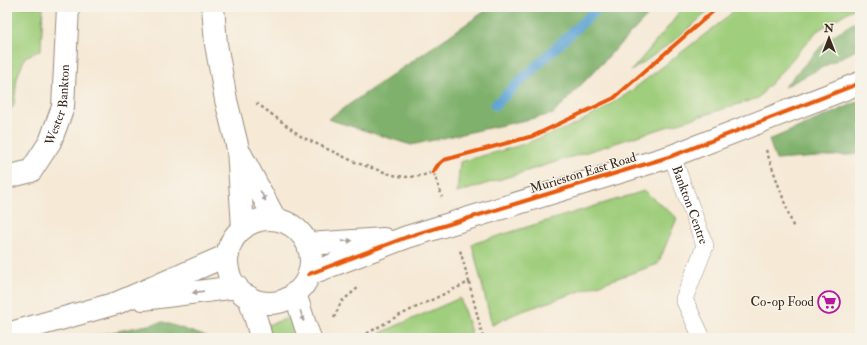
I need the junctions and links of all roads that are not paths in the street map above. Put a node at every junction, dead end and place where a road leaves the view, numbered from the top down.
1 (68, 7) edge
2 (213, 7) edge
3 (860, 83) edge
4 (238, 149) junction
5 (672, 156) junction
6 (7, 177) edge
7 (275, 219) junction
8 (243, 228) junction
9 (407, 237) junction
10 (308, 244) junction
11 (228, 255) junction
12 (309, 274) junction
13 (243, 292) junction
14 (295, 293) junction
15 (117, 303) junction
16 (7, 334) edge
17 (260, 338) edge
18 (310, 338) edge
19 (702, 338) edge

1 - 6 street, Wester Bankton
2 - 4 street
3 - 5 street, Murieston East Road
4 -> 7 street
4 - 8 street
5 - 9 street, Murieston East Road
5 - 19 lane, Bankton Centre
7 - 8 street
7 - 10 street
8 - 11 street
10 -> 9 street, Murieston East Road
9 - 12 street, Murieston East Road
10 - 12 street
11 - 13 street
11 - 15 street
12 - 14 street
13 - 14 street
13 -> 15 street
13 - 17 street
14 -> 18 street
15 - 16 street

